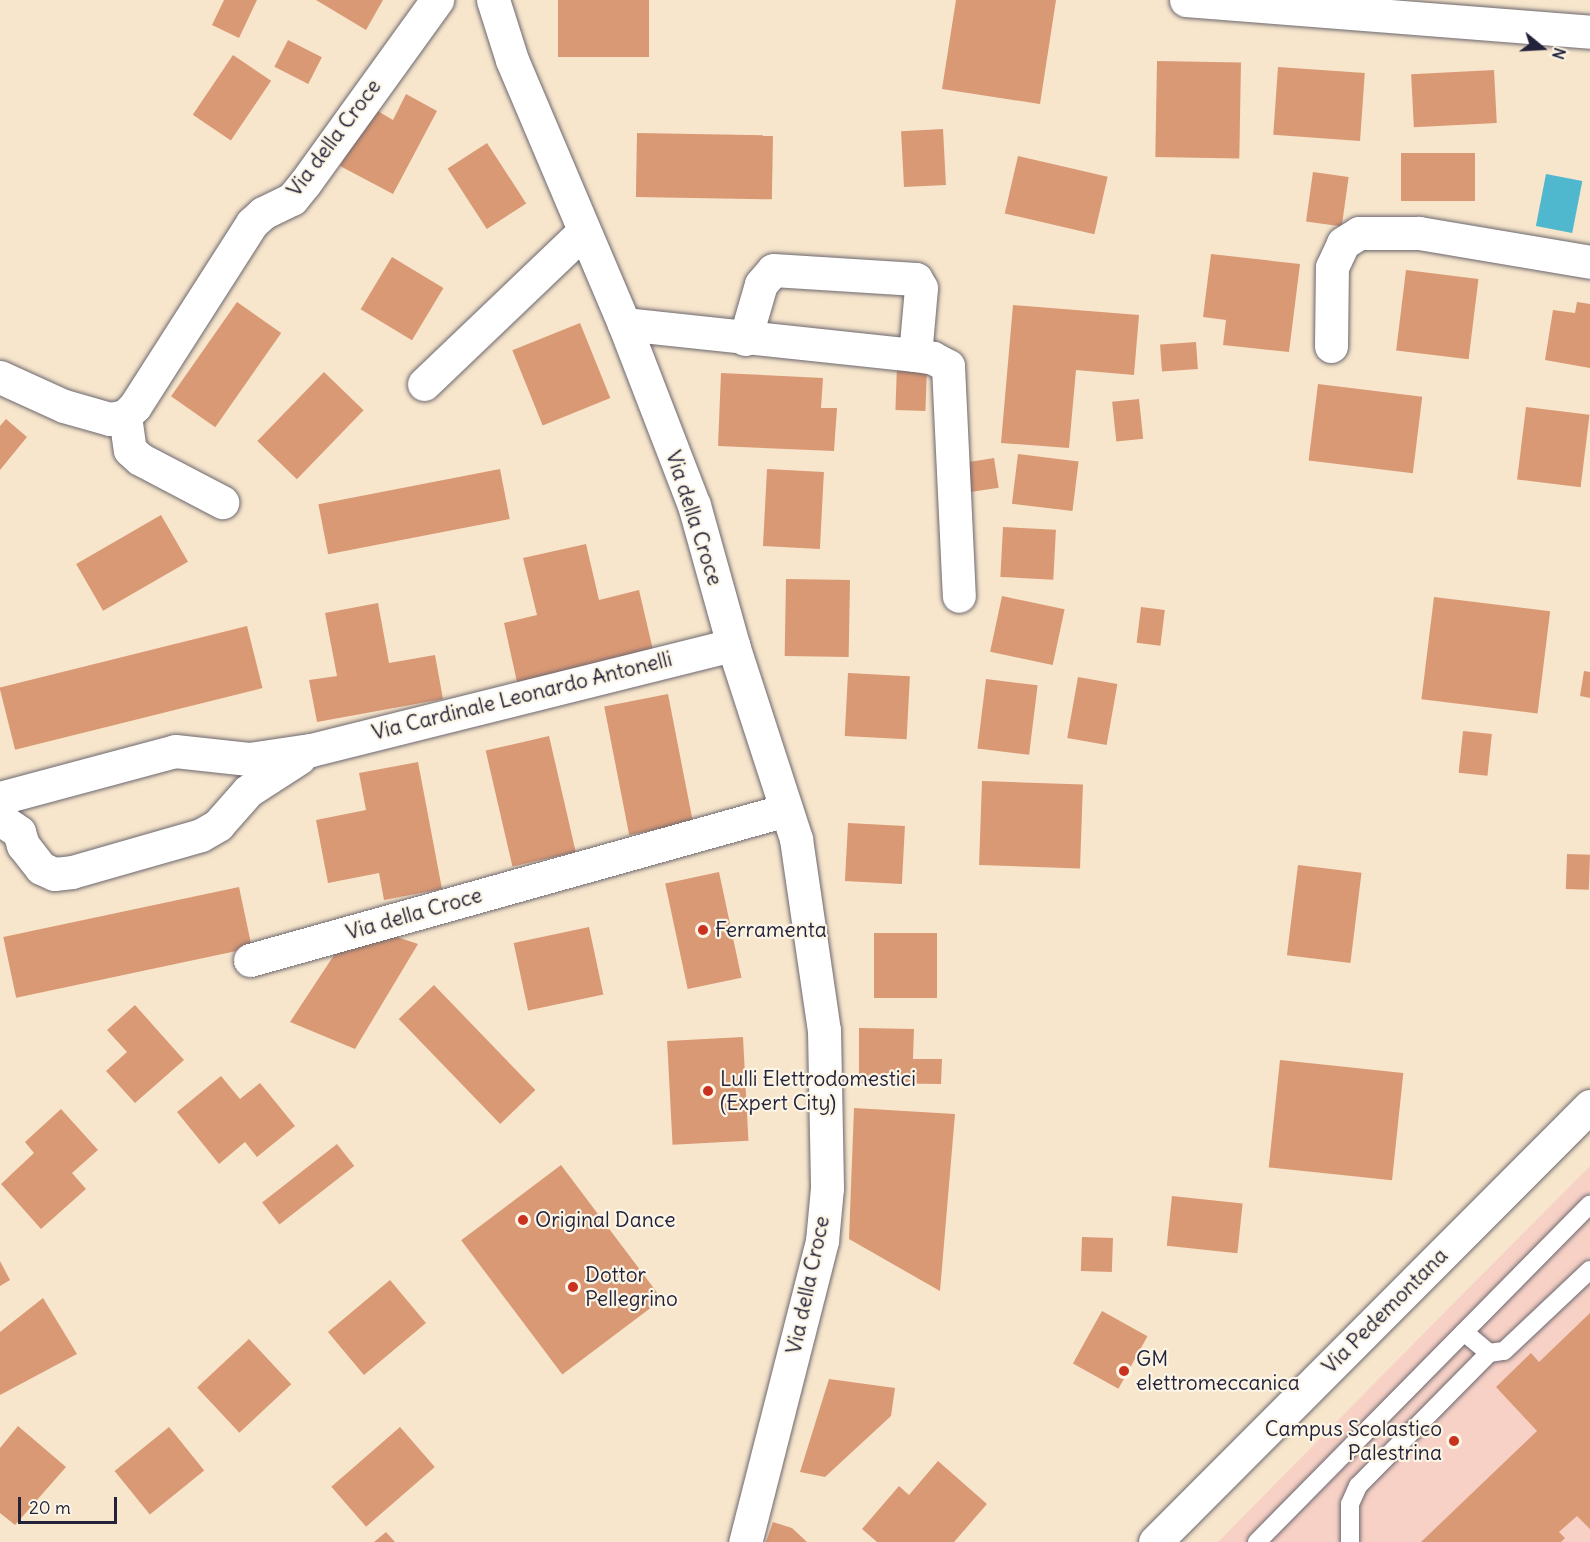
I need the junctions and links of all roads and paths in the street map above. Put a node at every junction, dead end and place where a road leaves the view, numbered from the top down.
1 (437, 0) edge
2 (493, 0) edge
3 (1186, 0) edge
4 (1590, 32) edge
5 (584, 231) junction
6 (1590, 262) edge
7 (624, 324) junction
8 (745, 339) junction
9 (1331, 346) dead end
10 (915, 355) junction
11 (0, 377) edge
12 (424, 384) dead end
13 (125, 416) junction
14 (222, 502) dead end
15 (959, 596) dead end
16 (733, 645) junction
17 (311, 750) junction
18 (0, 798) edge
19 (786, 810) junction
20 (0, 819) edge
21 (250, 960) dead end
22 (1590, 1106) edge
23 (1590, 1204) edge
24 (1590, 1270) edge
25 (1464, 1332) junction
26 (1489, 1353) junction
27 (745, 1542) edge
28 (1155, 1542) edge
29 (1257, 1542) edge
30 (1350, 1542) edge

1 - 13 street, Via della Croce
2 - 5 street, Via della Croce
3 - 4 street
5 - 7 street, Via della Croce
5 - 12 street
6 - 9 street
7 - 8 street
7 - 16 street, Via della Croce
8 - 10 street
8 - 10 street
10 - 15 street
11 - 13 street
13 - 14 street
16 - 17 street, Via Cardinale Leonardo Antonelli
16 - 19 street, Via della Croce
17 - 18 street, Via Cardinale Leonardo Antonelli
17 - 20 street, Via Cardinale Leonardo Antonelli
19 - 21 street, Via della Croce
19 - 27 street, Via della Croce
22 - 28 street, Via Pedemontana
23 - 25 lane
24 - 26 lane
25 - 26 lane
25 - 29 lane
26 - 30 lane

